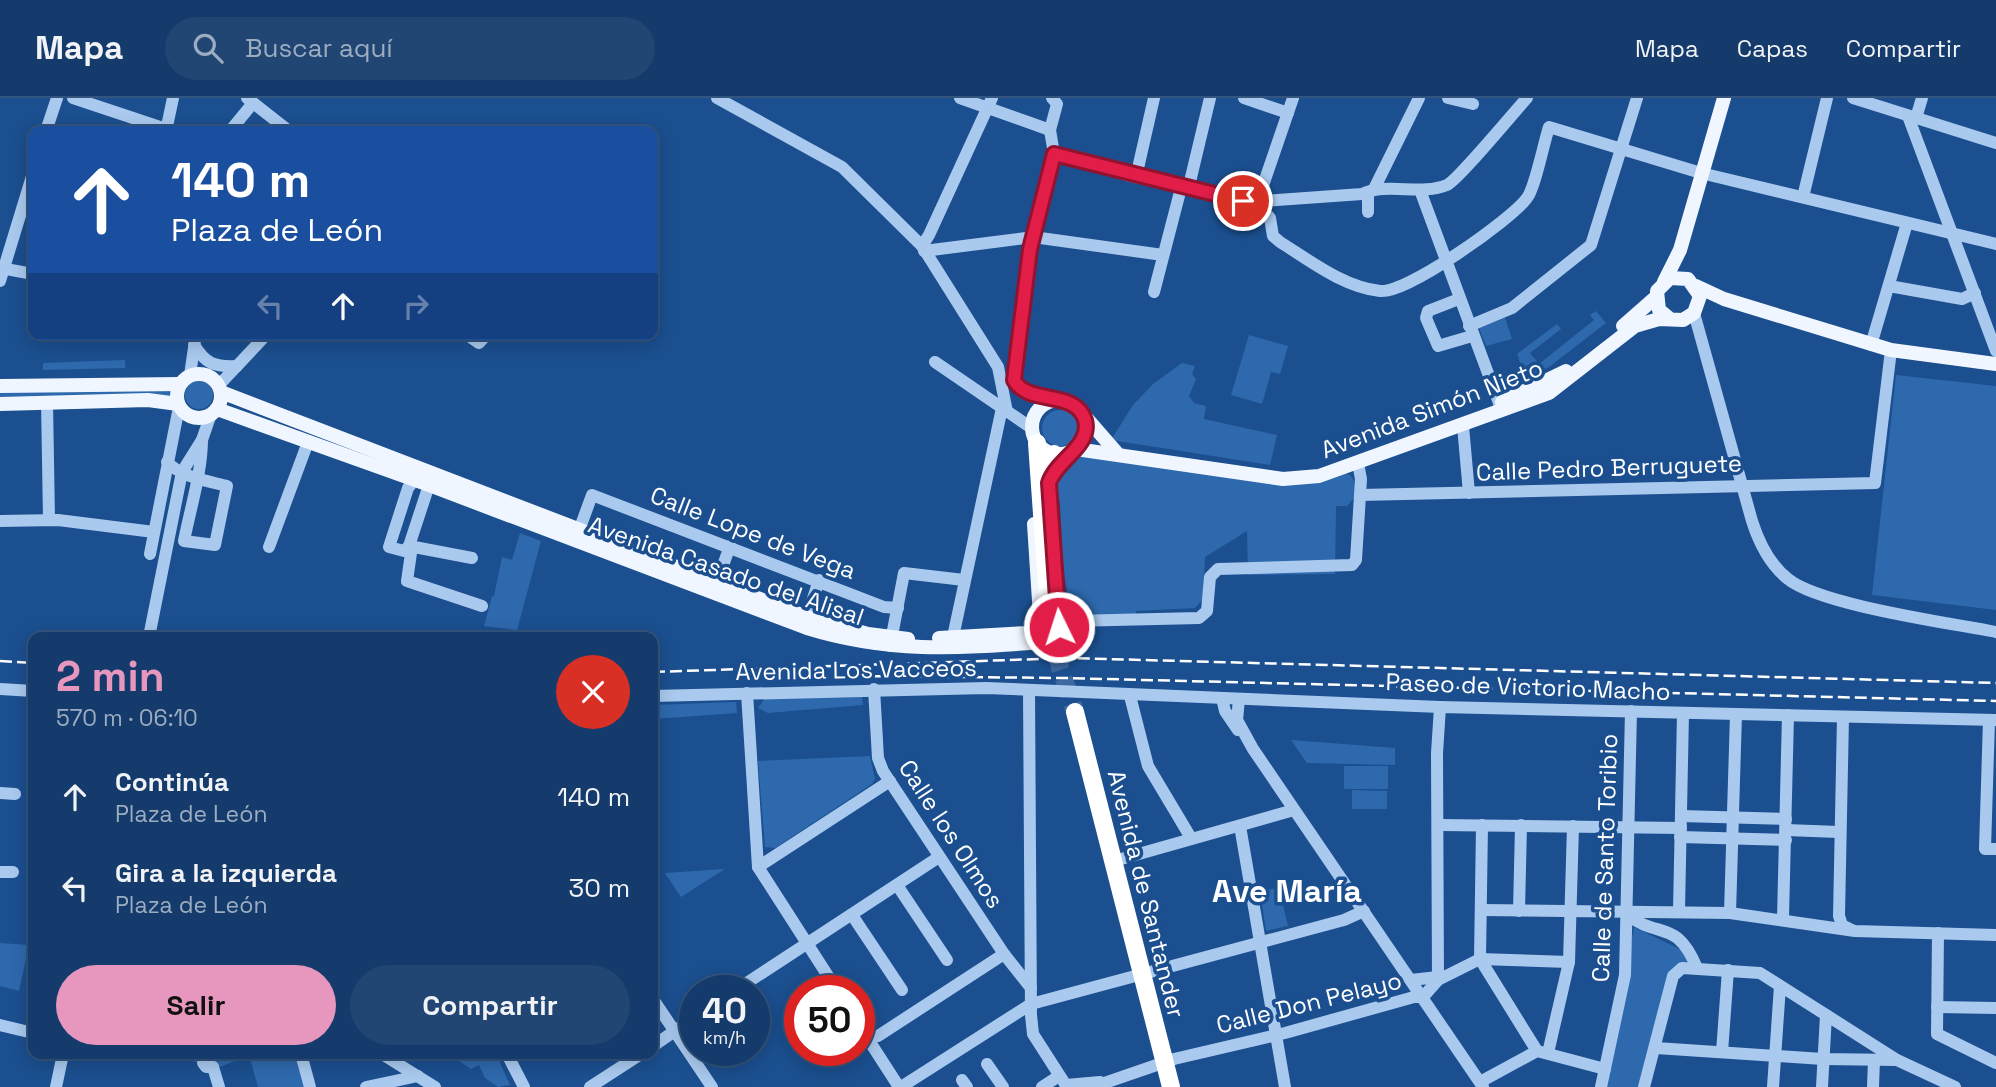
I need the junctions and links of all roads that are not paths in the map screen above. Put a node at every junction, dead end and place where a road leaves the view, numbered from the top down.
1 (57, 98) edge
2 (74, 98) edge
3 (173, 98) edge
4 (717, 98) edge
5 (960, 98) edge
6 (1052, 98) edge
7 (1154, 98) edge
8 (1210, 98) edge
9 (1244, 98) edge
10 (1419, 98) edge
11 (1448, 98) edge
12 (1527, 98) edge
13 (1637, 98) edge
14 (1827, 98) edge
15 (1853, 98) edge
16 (1922, 98) edge
17 (250, 101) edge
18 (1725, 102) edge
19 (990, 103) edge
20 (1473, 104) dead end
21 (1291, 105) edge
22 (1912, 117) junction
23 (48, 126) edge
24 (154, 126) edge
25 (167, 126) edge
26 (233, 126) edge
27 (282, 126) edge
28 (1050, 130) junction
29 (1996, 143) edge
30 (1622, 149) junction
31 (1054, 154) junction
32 (1701, 173) junction
33 (1136, 177) junction
34 (28, 188) edge
35 (1184, 189) junction
36 (1371, 190) junction
37 (1420, 190) junction
38 (1803, 197) junction
39 (1257, 203) junction
40 (1367, 212) dead end
41 (1907, 223) junction
42 (1954, 234) junction
43 (1032, 237) junction
44 (1995, 241) edge
45 (923, 248) junction
46 (1680, 250) junction
47 (1163, 255) junction
48 (1446, 261) junction
49 (1, 272) edge
50 (28, 274) edge
51 (1664, 282) junction
52 (1692, 283) junction
53 (1889, 286) junction
54 (1154, 292) dead end
55 (1975, 293) junction
56 (1656, 297) junction
57 (1459, 299) junction
58 (1724, 299) junction
59 (1696, 310) junction
60 (1673, 320) junction
61 (1471, 331) junction
62 (1699, 336) junction
63 (195, 340) edge
64 (261, 340) edge
65 (1871, 345) junction
66 (1891, 350) junction
67 (1996, 351) edge
68 (935, 362) dead end
69 (1996, 364) edge
70 (237, 366) junction
71 (185, 380) junction
72 (0, 386) edge
73 (220, 389) junction
74 (1057, 401) junction
75 (47, 402) junction
76 (1499, 403) junction
77 (0, 404) edge
78 (178, 405) junction
79 (1004, 410) junction
80 (1081, 411) junction
81 (214, 412) junction
82 (1463, 426) junction
83 (1429, 428) junction
84 (175, 431) junction
85 (1034, 435) junction
86 (202, 440) junction
87 (1393, 441) junction
88 (308, 442) junction
89 (1067, 451) junction
90 (1117, 453) junction
91 (167, 462) junction
92 (1358, 463) junction
93 (1314, 469) junction
94 (182, 472) junction
95 (417, 474) junction
96 (1273, 475) junction
97 (196, 478) junction
98 (429, 485) junction
99 (1040, 485) junction
100 (1743, 485) junction
101 (1469, 493) junction
102 (1360, 495) junction
103 (49, 519) junction
104 (0, 521) edge
105 (154, 532) junction
106 (577, 535) junction
107 (410, 546) junction
108 (730, 546) junction
109 (269, 547) dead end
110 (150, 554) dead end
111 (472, 558) dead end
112 (819, 580) junction
113 (964, 580) junction
114 (717, 582) junction
115 (1048, 599) tunnel mouth
116 (482, 606) dead end
117 (898, 608) junction
118 (1040, 616) junction
119 (807, 617) junction
120 (1058, 627) junction
121 (150, 632) edge
122 (1996, 632) edge
123 (953, 637) junction
124 (891, 642) junction
125 (0, 689) edge
126 (874, 689) junction
127 (1029, 690) junction
128 (28, 691) edge
129 (1059, 691) joint
130 (747, 693) junction
131 (658, 695) edge
132 (1130, 696) junction
133 (1222, 698) junction
134 (1239, 699) junction
135 (1440, 707) junction
136 (1631, 711) junction
137 (1075, 712) tunnel mouth
138 (1683, 713) junction
139 (1736, 714) junction
140 (1788, 715) junction
141 (1843, 717) junction
142 (1992, 720) edge
143 (1253, 749) junction
144 (890, 781) junction
145 (0, 793) edge
146 (15, 794) dead end
147 (1294, 810) junction
148 (1733, 818) junction
149 (1439, 825) junction
150 (1482, 825) junction
151 (1521, 825) junction
152 (1573, 825) junction
153 (1240, 826) junction
154 (1627, 827) junction
155 (1681, 827) junction
156 (1786, 830) junction
157 (1839, 832) junction
158 (1191, 838) junction
159 (1732, 838) junction
160 (1996, 849) edge
161 (939, 857) junction
162 (1114, 861) junction
163 (758, 867) junction
164 (897, 885) junction
165 (1363, 911) junction
166 (1482, 911) junction
167 (1519, 911) junction
168 (1679, 911) junction
169 (1730, 912) junction
170 (1571, 913) junction
171 (1626, 914) junction
172 (852, 915) junction
173 (1839, 916) junction
174 (1783, 918) junction
175 (1825, 927) junction
176 (1855, 931) junction
177 (1938, 933) junction
178 (1996, 935) edge
179 (1260, 941) junction
180 (807, 944) junction
181 (1004, 954) junction
182 (1480, 959) junction
183 (947, 960) dead end
184 (1569, 962) junction
185 (1697, 968) junction
186 (1032, 970) junction
187 (1728, 970) junction
188 (1140, 974) junction
189 (759, 975) edge
190 (827, 975) edge
191 (1019, 975) junction
192 (1438, 979) junction
193 (1411, 980) junction
194 (1780, 986) junction
195 (1031, 988) junction
196 (902, 990) dead end
197 (1423, 998) junction
198 (1031, 1004) junction
199 (658, 1006) edge
200 (1937, 1007) junction
201 (1996, 1008) edge
202 (1826, 1015) junction
203 (0, 1025) edge
204 (679, 1028) edge
205 (675, 1031) junction
206 (28, 1032) edge
207 (1275, 1035) junction
208 (875, 1036) edge
209 (658, 1043) edge
210 (875, 1048) edge
211 (1656, 1048) junction
212 (1543, 1052) junction
213 (1722, 1052) junction
214 (1776, 1056) junction
215 (62, 1059) edge
216 (303, 1059) edge
217 (390, 1059) edge
218 (510, 1059) edge
219 (633, 1059) edge
220 (1823, 1059) junction
221 (213, 1060) edge
222 (1874, 1060) junction
223 (1897, 1060) junction
224 (1164, 1062) junction
225 (1996, 1063) edge
226 (987, 1064) dead end
227 (1605, 1069) junction
228 (418, 1076) junction
229 (1064, 1082) edge
230 (1097, 1084) edge
231 (1482, 1084) edge
232 (311, 1086) edge
233 (56, 1087) edge
234 (219, 1087) edge
235 (366, 1087) edge
236 (435, 1087) edge
237 (524, 1087) edge
238 (590, 1087) edge
239 (712, 1087) edge
240 (900, 1087) edge
241 (1003, 1087) edge
242 (1042, 1087) edge
243 (1171, 1087) edge
244 (1285, 1087) edge
245 (1601, 1087) edge
246 (1644, 1087) edge
247 (1773, 1087) edge
248 (1822, 1087) edge
249 (1873, 1087) edge
250 (1955, 1087) edge

1 - 23 street
2 - 24 street
3 - 25 street
4 - 45 street
5 - 19 street
6 - 28 street
7 - 33 street
8 - 35 street
9 - 21 street
10 - 36 street
11 - 20 street
12 - 37 street
13 - 30 street
14 - 38 street
15 - 22 street
16 - 22 street
17 - 26 street
17 - 27 street
18 - 32 main road
19 - 28 street
19 - 45 street
21 - 39 street
22 - 29 street
22 - 42 street
28 - 31 street
30 - 32 street
30 - 48 street
30 - 61 street
31 - 33 street
31 - 43 street
32 - 38 street
32 - 46 main road
33 - 35 street
34 - 49 street
35 - 39 street
35 - 47 street
36 - 37 street
36 - 39 street
36 - 40 street
37 - 48 street
38 - 41 street
39 - 48 street
41 - 42 street
41 - 53 street
42 - 44 street
42 - 55 street
43 - 45 street
43 - 47 street
43 - 74 street
45 - 79 street
46 - 51 main road
46 - 52 main road
47 - 54 street
48 - 57 street
49 - 50 street
51 - 52 main road
51 - 56 main road
52 - 58 main road
52 - 59 main road
53 - 55 street
53 - 65 street
55 - 67 street
56 - 60 main road
56 - 76 main road, Avenida Simón Nieto
57 - 61 street
57 - 61 street
58 - 59 main road
58 - 65 main road
59 - 60 main road
59 - 62 street
60 - 62 street
60 - 82 main road, Avenida Simón Nieto
61 - 76 street
62 - 100 street
63 - 70 street
63 - 71 street
64 - 70 street
65 - 66 main road
66 - 69 main road
66 - 100 street, Calle Pedro Berruguete
68 - 79 street
70 - 73 street
71 - 72 main road
71 - 73 main road
71 - 78 main road
73 - 81 main road
73 - 95 main road, Avenida Casado del Alisal
74 - 80 main road
74 - 85 main road
75 - 77 main road
75 - 78 main road
75 - 103 street
76 - 82 main road
76 - 83 main road, Avenida Simón Nieto
78 - 81 main road
78 - 84 street
79 - 85 street
79 - 113 street
80 - 89 main road
80 - 90 main road
81 - 86 street
81 - 88 main road, Avenida Casado del Alisal
82 - 83 main road
82 - 92 main road, Avenida Simón Nieto
82 - 101 street
83 - 87 main road, Avenida Simón Nieto
84 - 91 street
84 - 94 street
85 - 89 main road
85 - 99 highway
85 - 118 main road
86 - 94 street
86 - 97 street
87 - 92 main road
87 - 93 main road, Avenida Simón Nieto
88 - 95 main road, Avenida Casado del Alisal
88 - 109 street
89 - 90 main road, Avenida Simón Nieto
89 - 99 highway
89 - 120 main road
90 - 96 main road, Avenida Simón Nieto
91 - 94 street
91 - 105 street
92 - 93 main road
92 - 96 main road, Avenida Simón Nieto
92 - 102 street
93 - 96 main road, Avenida Simón Nieto
94 - 97 street
94 - 121 street
95 - 98 main road, Avenida Casado del Alisal
95 - 106 main road, Avenida Casado del Alisal
95 - 107 street
97 - 97 street
98 - 106 main road, Avenida Casado del Alisal
98 - 107 street
99 - 115 highway
100 - 101 street, Calle Pedro Berruguete
100 - 122 street
101 - 102 street, Calle Pedro Berruguete
102 - 120 street
103 - 104 street
103 - 105 street
105 - 110 street
106 - 108 street, Calle Lope de Vega
106 - 114 main road, Avenida Casado del Alisal
106 - 124 main road, Avenida Casado del Alisal
107 - 111 street
107 - 116 street
108 - 112 street, Calle Lope de Vega
108 - 114 street
112 - 117 street, Calle Lope de Vega
112 - 119 street
113 - 117 street
113 - 123 street
114 - 119 main road, Avenida Casado del Alisal
117 - 124 street
118 - 120 street
118 - 123 main road, Avenida Casado del Alisal
119 - 124 main road, Avenida Casado del Alisal
120 - 124 main road, Avenida Casado del Alisal
123 - 124 main road, Avenida Casado del Alisal
125 - 128 street
126 - 127 street, Avenida Los Vacceos
126 - 130 street, Avenida Los Vacceos
126 - 144 street, Calle los Olmos
127 - 129 street, Avenida Los Vacceos
127 - 186 street
129 - 132 street, Paseo de Victorio Macho
130 - 131 street, Avenida Los Vacceos
130 - 163 street
132 - 133 street, Paseo de Victorio Macho
132 - 158 street
133 - 134 street, Paseo de Victorio Macho
133 - 143 street
134 - 135 street, Paseo de Victorio Macho
134 - 143 street
135 - 136 street, Paseo de Victorio Macho
135 - 149 street
136 - 138 street, Paseo de Victorio Macho
136 - 154 street, Calle de Santo Toribio
137 - 162 highway, Avenida de Santander
138 - 139 street, Paseo de Victorio Macho
138 - 155 street
139 - 140 street, Paseo de Victorio Macho
139 - 148 street
140 - 141 street, Paseo de Victorio Macho
140 - 156 street
141 - 142 street, Paseo de Victorio Macho
141 - 157 street
142 - 160 street
143 - 147 street
144 - 161 street, Calle los Olmos
144 - 163 street
145 - 146 street
147 - 153 street
147 - 165 street
148 - 155 street
148 - 156 street
148 - 159 street
149 - 150 street
149 - 192 street
150 - 151 street
150 - 166 street
151 - 152 street
151 - 167 street
152 - 154 street
152 - 170 street
153 - 158 street
153 - 179 street
154 - 155 street
154 - 171 street, Calle de Santo Toribio
155 - 159 street
155 - 168 street
156 - 157 street
156 - 159 street
156 - 174 street
157 - 173 street
158 - 162 street
159 - 169 street
161 - 164 street
161 - 181 street, Calle los Olmos
162 - 188 highway, Avenida de Santander
163 - 180 street
164 - 172 street
164 - 183 street
165 - 179 street
165 - 193 street
166 - 167 street
166 - 182 street
167 - 170 street
168 - 169 street
168 - 171 street
169 - 174 street
170 - 171 street
170 - 184 street
171 - 185 street
171 - 227 street, Calle de Santo Toribio
172 - 180 street
172 - 196 street
173 - 175 street
173 - 176 street
174 - 175 street
175 - 176 street
176 - 177 street
177 - 178 street
177 - 200 street
179 - 188 street
179 - 207 street
180 - 189 street
180 - 190 street
181 - 191 street, Calle los Olmos
181 - 208 street
182 - 184 street
182 - 192 street
182 - 212 street
184 - 212 street
185 - 187 street
185 - 211 street
186 - 191 street
186 - 195 street
187 - 194 street
187 - 213 street
188 - 198 street
188 - 224 highway, Avenida de Santander
191 - 195 street, Calle los Olmos
192 - 193 street
192 - 197 street
193 - 197 street
194 - 202 street
194 - 214 street
195 - 198 street
197 - 207 street, Calle Don Pelayo
197 - 231 street
198 - 229 street
198 - 240 street
199 - 205 street
200 - 201 street
200 - 225 street
202 - 220 street
202 - 223 street
203 - 206 street
204 - 205 street
205 - 209 street
205 - 239 street
207 - 224 street, Calle Don Pelayo
207 - 244 street
210 - 240 street
211 - 213 street
211 - 246 street
212 - 227 street
212 - 231 street
213 - 214 street
214 - 220 street
214 - 247 street
215 - 233 street
216 - 232 street
217 - 228 street
218 - 237 street
219 - 238 street
220 - 222 street
220 - 248 street
221 - 234 street
222 - 223 street
222 - 249 street
223 - 250 street
224 - 230 street, Calle Don Pelayo
224 - 243 highway, Avenida de Santander
226 - 241 street
227 - 245 street, Calle de Santo Toribio
228 - 235 street
228 - 236 street
229 - 230 street, Calle Don Pelayo
229 - 242 street

